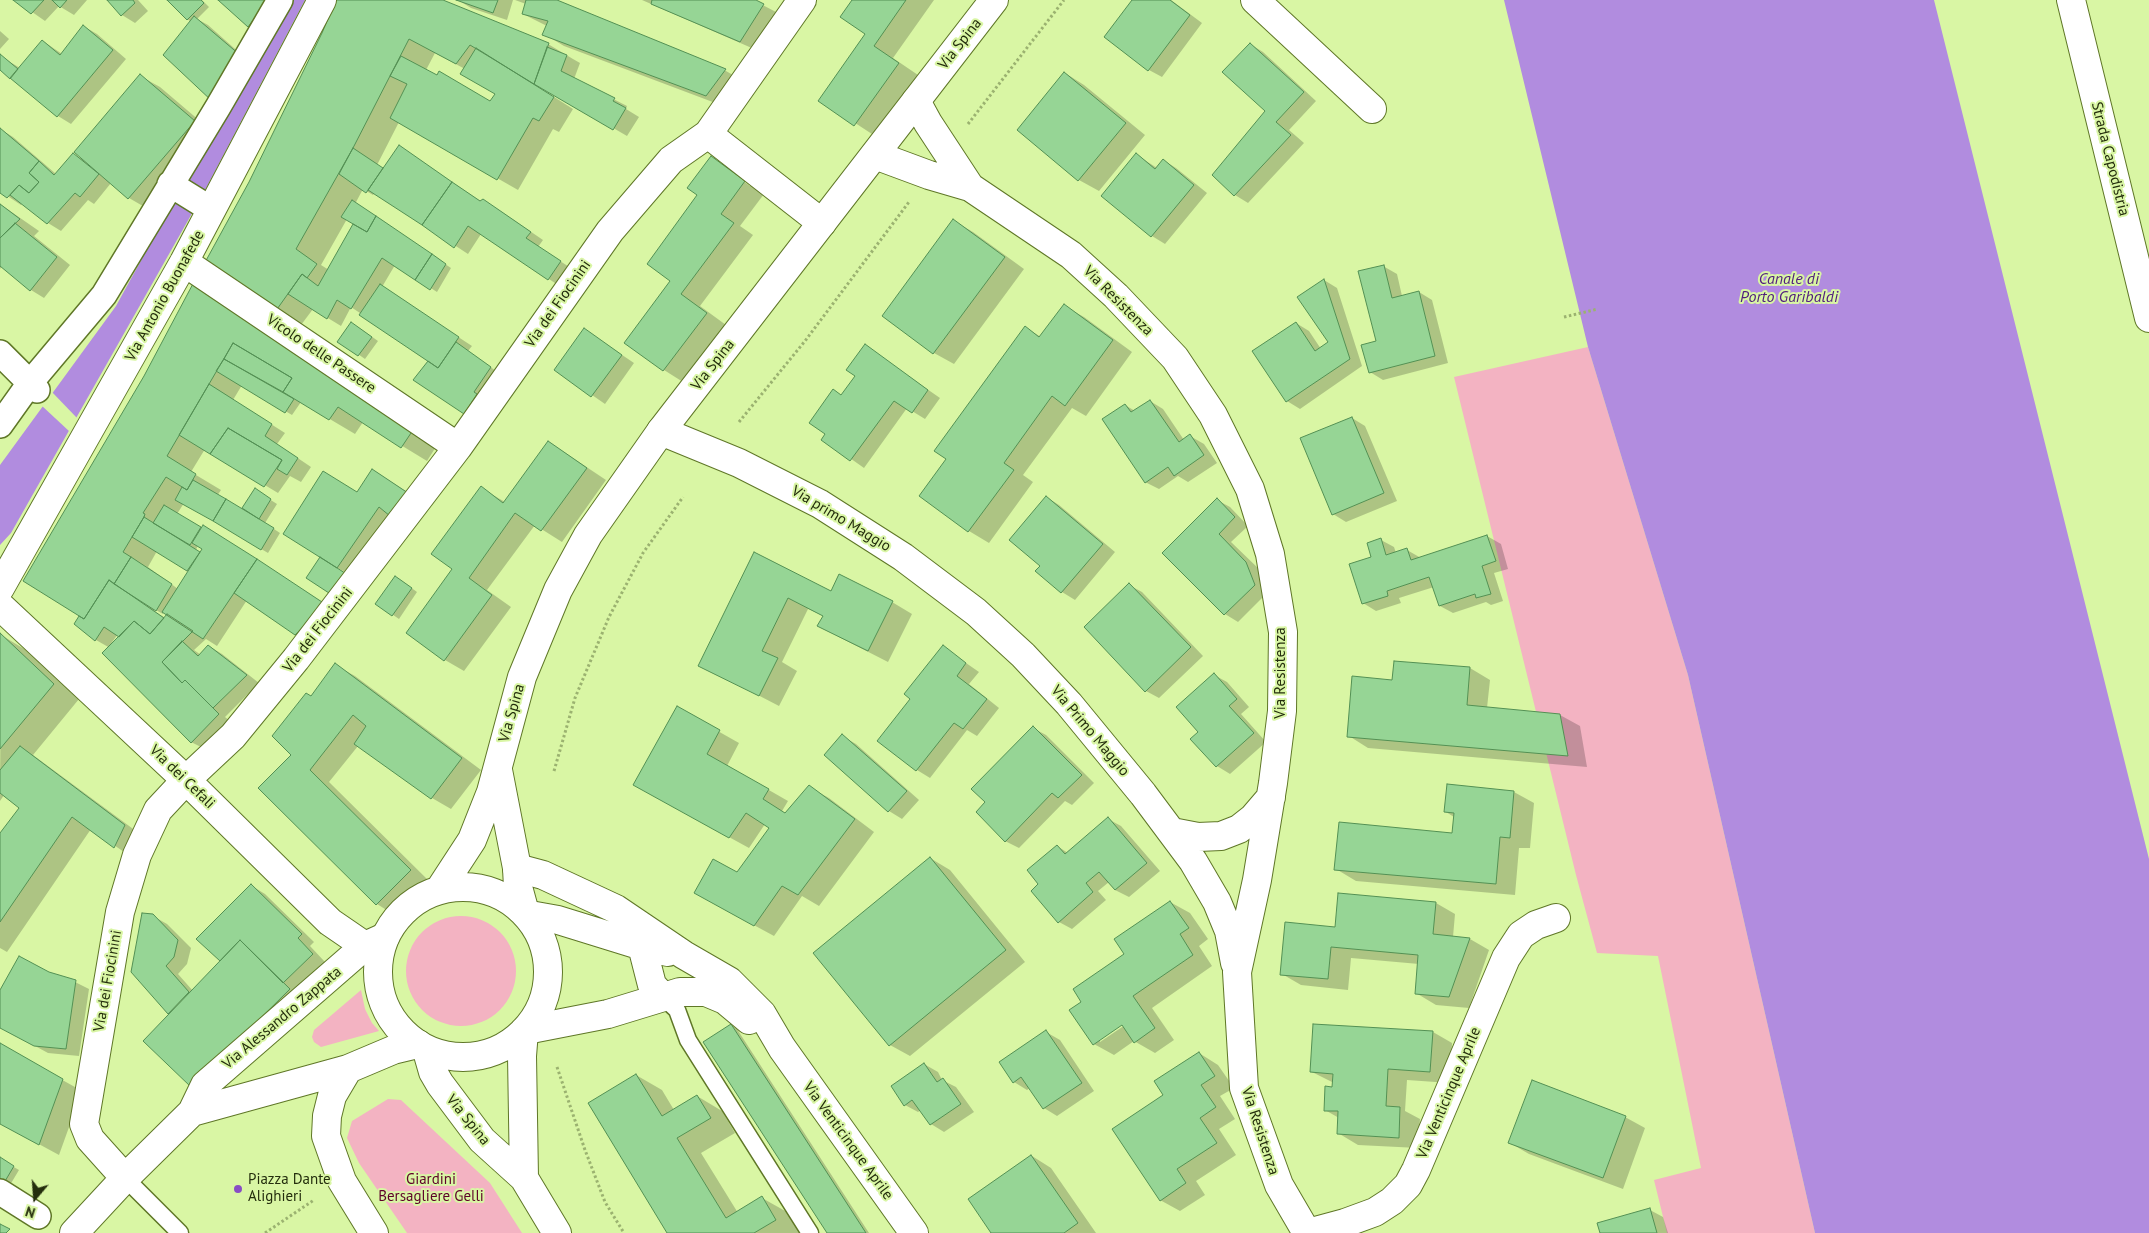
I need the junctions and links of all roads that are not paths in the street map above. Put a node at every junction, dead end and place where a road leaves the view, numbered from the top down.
1 (280, 0) edge
2 (322, 0) edge
3 (802, 0) edge
4 (994, 0) edge
5 (1255, 0) edge
6 (2070, 0) edge
7 (916, 101) junction
8 (1372, 109) dead end
9 (708, 134) junction
10 (875, 155) junction
11 (175, 186) junction
12 (970, 187) junction
13 (207, 206) junction
14 (822, 224) junction
15 (184, 262) junction
16 (2149, 318) edge
17 (0, 353) edge
18 (33, 386) junction
19 (0, 425) edge
20 (661, 431) junction
21 (458, 447) junction
22 (0, 588) edge
23 (0, 606) edge
24 (1003, 637) joint
25 (497, 767) junction
26 (186, 780) junction
27 (1271, 797) junction
28 (1172, 832) junction
29 (517, 868) junction
30 (440, 889) junction
31 (527, 912) junction
32 (1556, 918) dead end
33 (375, 941) junction
34 (642, 946) junction
35 (684, 955) junction
36 (1237, 972) junction
37 (663, 997) junction
38 (534, 1028) junction
39 (423, 1047) junction
40 (782, 1048) junction
41 (348, 1069) junction
42 (192, 1112) junction
43 (125, 1178) junction
44 (524, 1178) junction
45 (0, 1192) edge
46 (38, 1216) dead end
47 (74, 1233) edge
48 (180, 1233) edge
49 (374, 1233) edge
50 (557, 1233) edge
51 (810, 1233) edge
52 (914, 1233) edge
53 (1307, 1233) edge

1 - 11 street
2 - 13 street, Via Antonio Buonafede
3 - 9 street, Via dei Fiocinini
4 - 7 street, Via Spina
5 - 8 street
6 - 16 street, Strada Capodistria
7 - 10 street, Via Spina
7 - 12 street, Via Resistenza
9 - 14 street
9 - 21 street, Via dei Fiocinini
10 - 12 street, Via Resistenza
10 - 14 street, Via Spina
11 - 13 street
11 - 18 street
12 - 27 street, Via Resistenza
13 - 15 street, Via Antonio Buonafede
14 - 20 street, Via Spina
15 - 21 street, Vicolo delle Passere
15 - 22 street, Via Antonio Buonafede
17 - 18 street
18 - 19 street
20 - 24 street, Via primo Maggio
20 - 25 street, Via Spina
21 - 26 street, Via dei Fiocinini
23 - 26 street, Via dei Cefali
24 - 28 street, Via Primo Maggio
25 - 29 street, Via Spina
25 - 30 street, Via Spina
26 - 33 street, Via dei Cefali
26 - 43 street, Via dei Fiocinini
27 - 28 street
27 - 36 street, Via Resistenza
28 - 36 street, Via Primo Maggio
29 - 31 street, Via Spina
29 - 35 street, Via Venticinque Aprile
30 - 31 street
30 - 33 street
31 - 34 street, Via Venticinque Aprile
31 - 38 street
32 - 53 street, Via Venticinque Aprile
33 - 39 street
33 - 42 street, Via Alessandro Zappata
34 - 35 street, Via Venticinque Aprile
34 - 37 street
35 - 40 street, Via Venticinque Aprile
36 - 53 street, Via Resistenza
37 - 38 street, Via Venticinque Aprile
37 - 40 street, Via Venticinque Aprile
37 - 51 lane
38 - 39 street
38 - 44 street
39 - 41 street, Via Alessandro Zappata
39 - 44 street, Via Spina
40 - 52 street, Via Venticinque Aprile
41 - 42 street, Via Alessandro Zappata
41 - 49 street
42 - 43 street, Via Alessandro Zappata
43 - 47 street, Via Alessandro Zappata
43 - 48 lane
44 - 50 street, Via Spina
45 - 46 street

